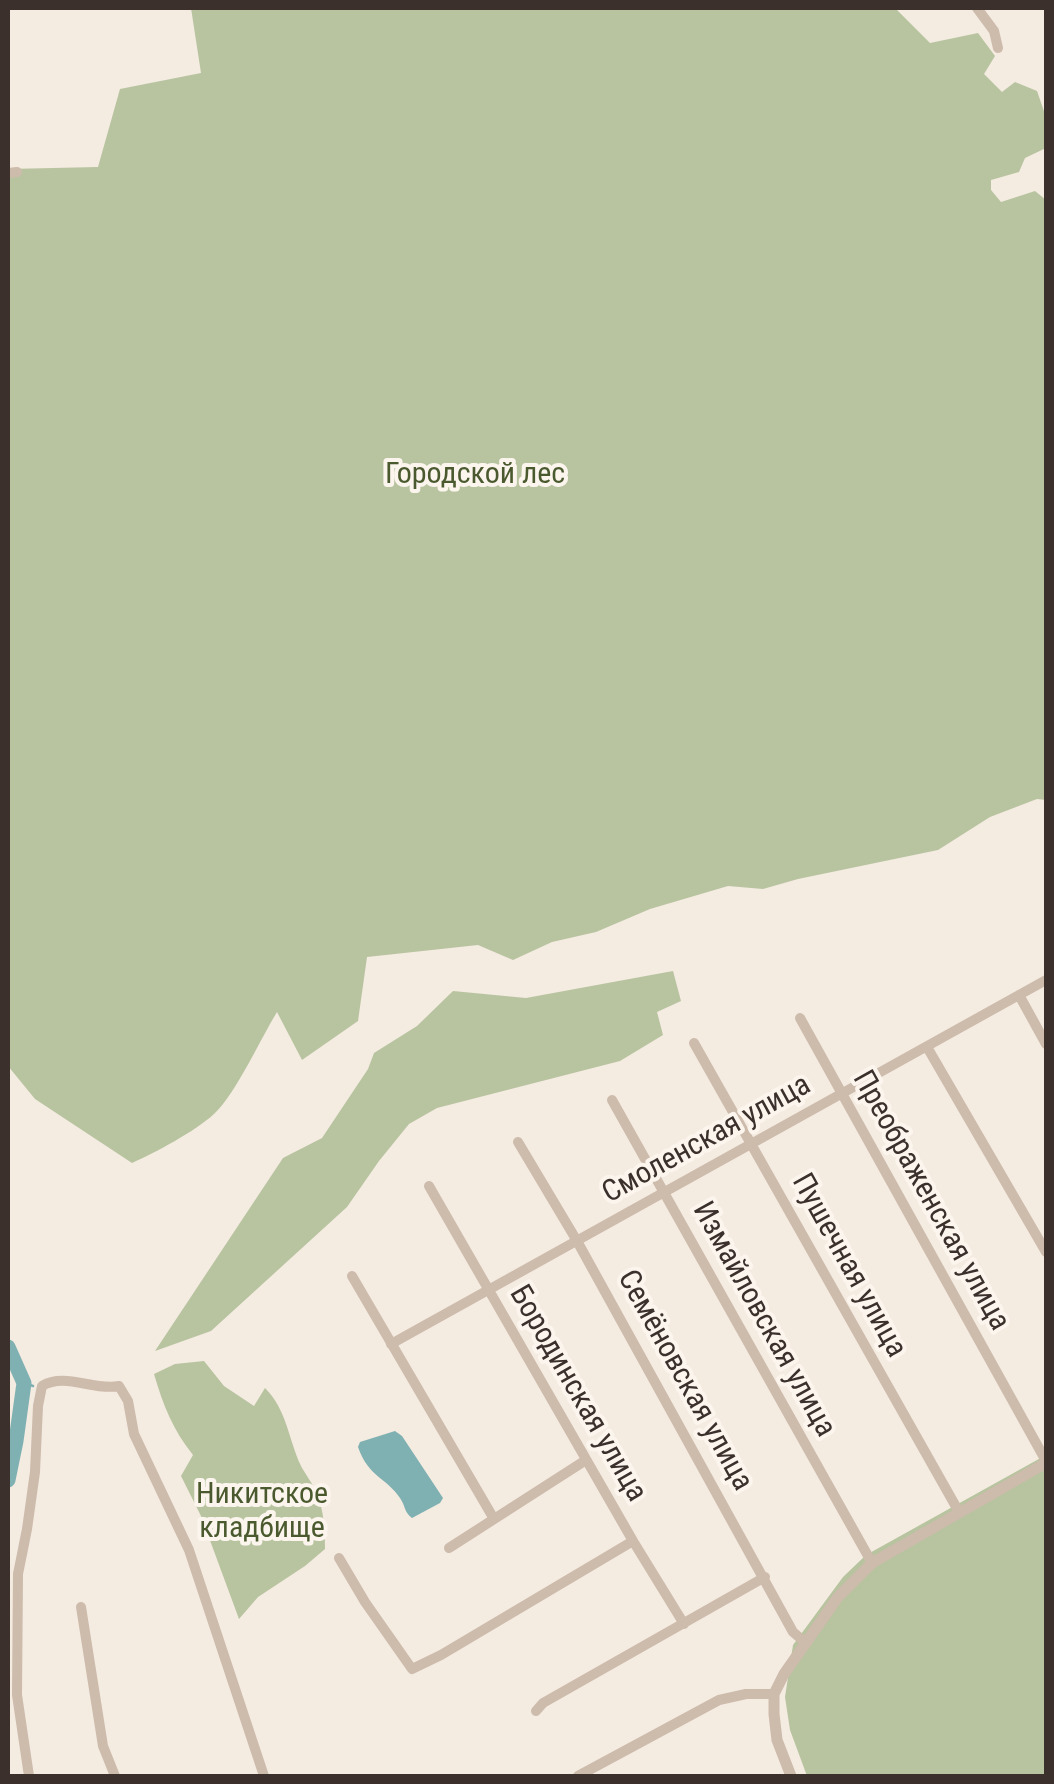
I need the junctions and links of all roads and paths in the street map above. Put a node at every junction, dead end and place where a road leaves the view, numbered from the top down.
1 (977, 8) edge
2 (998, 48) dead end
3 (1046, 980) edge
4 (1019, 996) junction
5 (800, 1018) dead end
6 (694, 1043) dead end
7 (1046, 1044) edge
8 (927, 1047) junction
9 (841, 1094) junction
10 (612, 1100) dead end
11 (518, 1142) dead end
12 (751, 1144) junction
13 (429, 1186) dead end
14 (663, 1193) junction
15 (577, 1241) junction
16 (1046, 1252) edge
17 (352, 1276) dead end
18 (488, 1290) junction
19 (391, 1344) junction
20 (586, 1460) junction
21 (1046, 1462) edge
22 (960, 1512) junction
23 (494, 1519) junction
24 (633, 1541) junction
25 (448, 1548) dead end
26 (339, 1558) dead end
27 (872, 1563) junction
28 (765, 1577) junction
29 (81, 1607) dead end
30 (684, 1624) junction
31 (806, 1643) junction
32 (774, 1694) junction
33 (536, 1711) dead end
34 (29, 1776) edge
35 (115, 1776) edge
36 (264, 1776) edge
37 (578, 1776) edge
38 (791, 1776) edge

1 - 2 street
3 - 4 street, Смоленская улица
4 - 7 street
4 - 8 street, Смоленская улица
5 - 9 street, Преображенская улица
6 - 12 street, Пушечная улица
8 - 9 street, Смоленская улица
8 - 16 street
9 - 12 street, Смоленская улица
9 - 21 street, Преображенская улица
10 - 14 street, Измайловская улица
11 - 15 street, Семёновская улица
12 - 14 street, Смоленская улица
12 - 22 street, Пушечная улица
13 - 18 street, Бородинская улица
14 - 15 street, Смоленская улица
14 - 27 street, Измайловская улица
15 - 18 street, Смоленская улица
15 - 28 street, Семёновская улица
17 - 19 street
18 - 19 street, Смоленская улица
18 - 20 street, Бородинская улица
19 - 23 street
20 - 23 street
20 - 24 street, Бородинская улица
21 - 22 street
22 - 27 street
23 - 25 street
24 - 26 street
24 - 30 street, Бородинская улица
27 - 31 street
28 - 30 street
28 - 31 street, Семёновская улица
29 - 35 street
30 - 33 street
31 - 32 street
32 - 37 street
32 - 38 street
34 - 36 street

